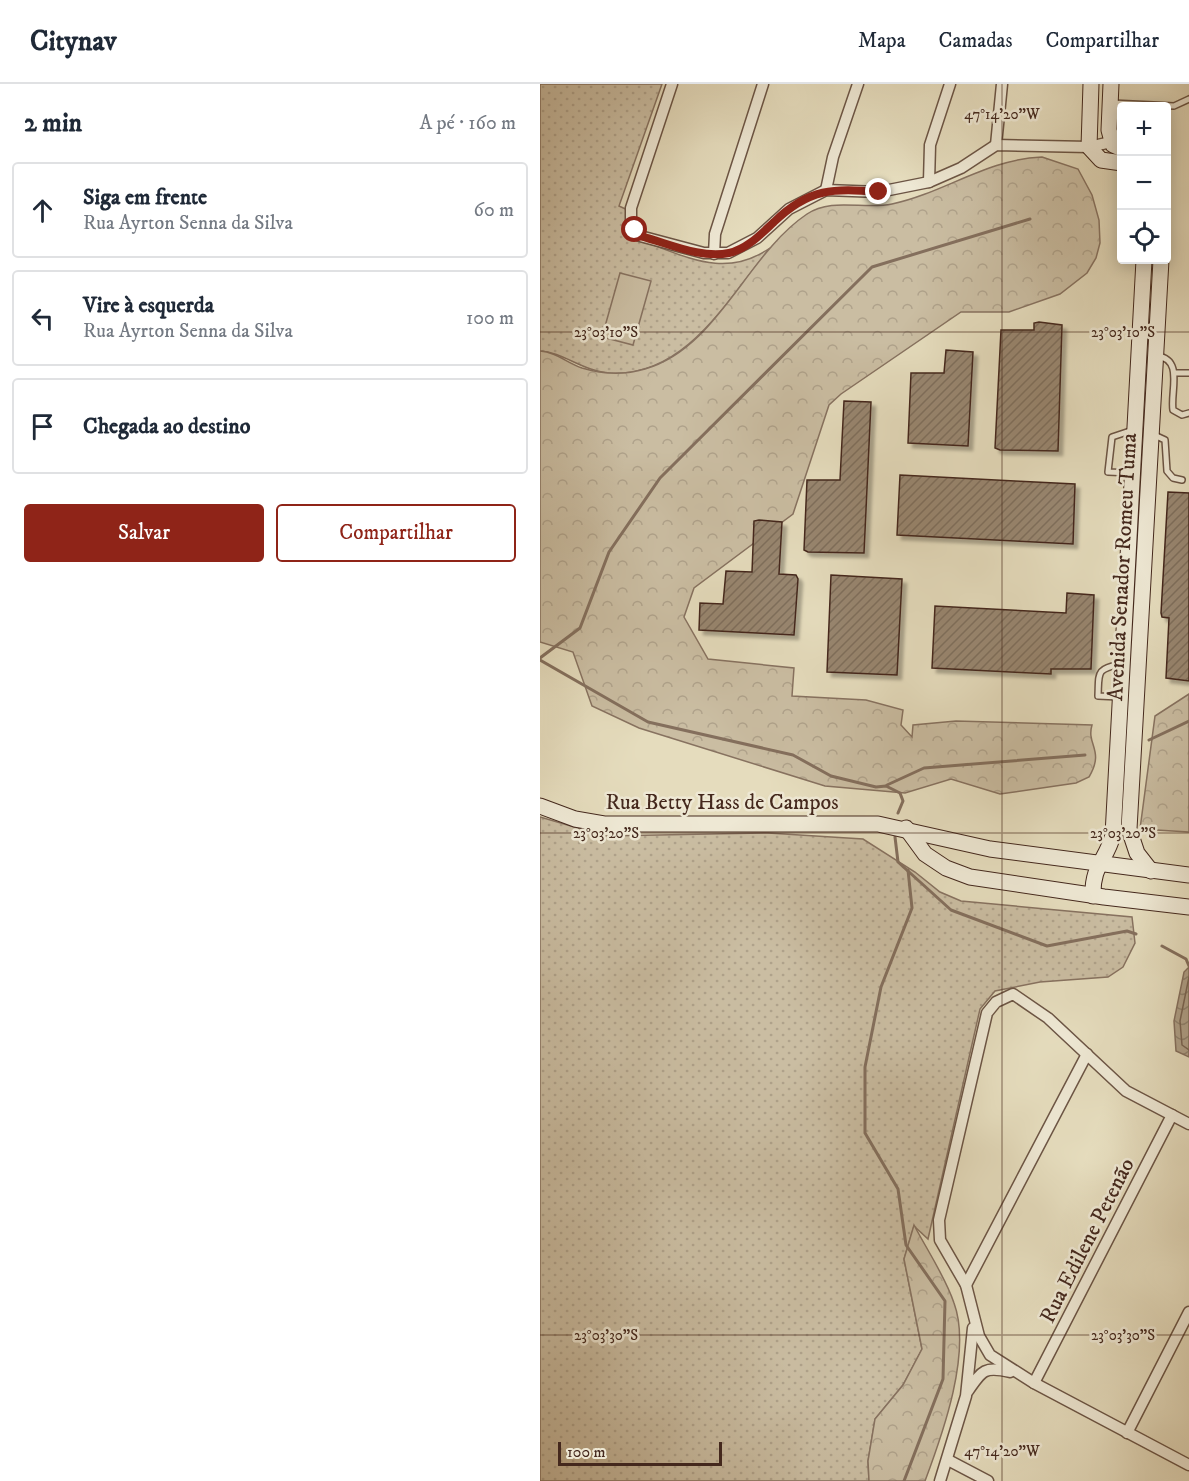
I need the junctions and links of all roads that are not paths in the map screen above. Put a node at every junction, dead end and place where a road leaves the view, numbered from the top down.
1 (672, 84) edge
2 (763, 84) edge
3 (858, 84) edge
4 (950, 84) edge
5 (1002, 84) edge
6 (1091, 84) edge
7 (1111, 84) edge
8 (1189, 99) edge
9 (1110, 102) junction
10 (996, 145) junction
11 (1116, 145) edge
12 (1089, 147) junction
13 (1117, 162) edge
14 (929, 182) junction
15 (826, 190) junction
16 (714, 254) junction
17 (1144, 264) edge
18 (1161, 264) edge
19 (1156, 356) junction
20 (1174, 373) junction
21 (1189, 373) edge
22 (1189, 413) edge
23 (1135, 430) junction
24 (1150, 434) junction
25 (1133, 473) junction
26 (1182, 480) dead end
27 (1122, 664) junction
28 (1120, 697) junction
29 (540, 806) edge
30 (906, 828) junction
31 (1097, 865) junction
32 (1151, 871) junction
33 (1189, 875) edge
34 (1093, 896) junction
35 (1189, 907) edge
36 (1087, 1054) junction
37 (1172, 1115) junction
38 (1189, 1124) edge
39 (966, 1286) junction
40 (973, 1312) junction
41 (1189, 1312) edge
42 (1016, 1374) junction
43 (1034, 1383) junction
44 (966, 1396) junction
45 (1127, 1433) junction
46 (948, 1460) junction
47 (1189, 1465) edge
48 (940, 1481) edge
49 (988, 1481) edge

1 - 16 street
2 - 16 street
3 - 15 street
4 - 14 street
5 - 10 street
6 - 12 street
7 - 9 street
8 - 9 lane
9 - 11 street
10 - 12 street
10 - 14 street
11 - 12 street
12 - 13 street
14 - 15 street
15 - 16 street
17 - 23 street, Avenida Senador Romeu Tuma
18 - 19 street, Avenida Senador Romeu Tuma
19 - 20 lane
19 - 24 street, Avenida Senador Romeu Tuma
20 - 21 lane
20 - 22 lane
23 - 25 street, Avenida Senador Romeu Tuma
23 - 25 lane
24 - 26 lane
24 - 32 street, Avenida Senador Romeu Tuma
25 - 27 street, Avenida Senador Romeu Tuma
27 - 28 street, Avenida Senador Romeu Tuma
27 - 28 lane
28 - 31 street, Avenida Senador Romeu Tuma
29 - 30 street, Rua Betty Hass de Campos
30 - 31 street, Rua Betty Hass de Campos
30 - 34 street
31 - 32 street, Rua Betty Hass de Campos
31 - 34 street
32 - 33 street, Rua Betty Hass de Campos
34 - 35 street
36 - 37 street
36 - 39 street
36 - 39 street
37 - 38 street
37 - 43 street, Rua Edilene Petenão
39 - 40 street
40 - 42 street
40 - 44 street
41 - 45 street
42 - 43 street
42 - 44 street
43 - 45 street
44 - 46 street
45 - 47 street
46 - 48 street
46 - 49 street

